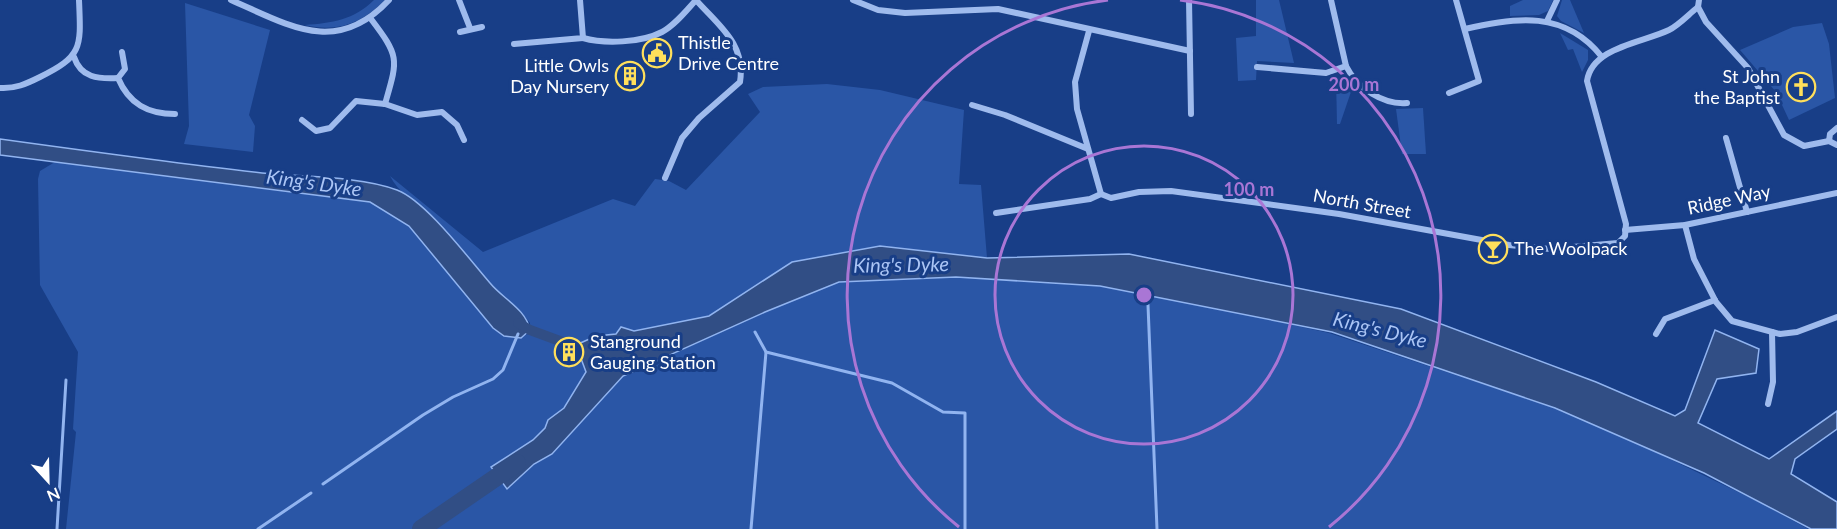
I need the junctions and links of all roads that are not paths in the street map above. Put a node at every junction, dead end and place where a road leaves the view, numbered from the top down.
1 (79, 0) edge
2 (231, 0) edge
3 (389, 0) edge
4 (459, 0) edge
5 (580, 0) edge
6 (696, 0) edge
7 (853, 0) edge
8 (954, 0) edge
9 (1189, 0) edge
10 (1331, 0) edge
11 (1456, 0) edge
12 (1557, 0) edge
13 (1699, 4) edge
14 (954, 9) junction
15 (371, 19) junction
16 (1547, 21) junction
17 (482, 27) dead end
18 (470, 28) junction
19 (1465, 29) junction
20 (1089, 31) junction
21 (460, 32) dead end
22 (583, 38) junction
23 (514, 44) dead end
24 (122, 51) dead end
25 (1190, 51) junction
26 (74, 57) junction
27 (1602, 57) junction
28 (1346, 66) junction
29 (1257, 67) dead end
30 (118, 78) junction
31 (0, 88) edge
32 (1449, 93) dead end
33 (1407, 103) dead end
34 (385, 104) junction
35 (972, 105) dead end
36 (175, 114) dead end
37 (1191, 114) dead end
38 (302, 120) dead end
39 (1837, 128) edge
40 (1726, 138) dead end
41 (464, 141) dead end
42 (1828, 141) junction
43 (1837, 145) edge
44 (1088, 149) junction
45 (665, 178) dead end
46 (1837, 193) edge
47 (1101, 194) junction
48 (1747, 212) junction
49 (996, 213) dead end
50 (1685, 225) junction
51 (1625, 230) junction
52 (1715, 300) junction
53 (1837, 317) edge
54 (1772, 332) junction
55 (1656, 334) dead end
56 (1768, 404) dead end

1 - 26 street
2 - 15 street
3 - 15 street
4 - 18 street
5 - 22 street
6 - 22 street
6 - 45 street
7 - 14 street
8 - 14 street
9 - 25 street
10 - 28 street
11 - 19 street
12 - 16 street
13 - 27 street
13 - 42 street
14 - 20 street
15 - 34 street
16 - 19 street
16 - 27 street
17 - 18 street
18 - 21 street
19 - 32 street
20 - 25 street
20 - 44 street
22 - 23 street
24 - 30 street
25 - 37 street
26 - 30 street
26 - 31 street
27 - 51 street
28 - 29 street
28 - 33 street
30 - 36 street
34 - 38 street
34 - 41 street
35 - 44 street
39 - 42 street
40 - 48 street
42 - 43 street
44 - 47 street
46 - 48 street, Ridge Way
47 - 49 street, North Street
47 - 51 street, North Street
48 - 50 street, Ridge Way
50 - 51 street, Ridge Way
50 - 52 street
52 - 54 street
52 - 55 street
53 - 54 street
54 - 56 street

